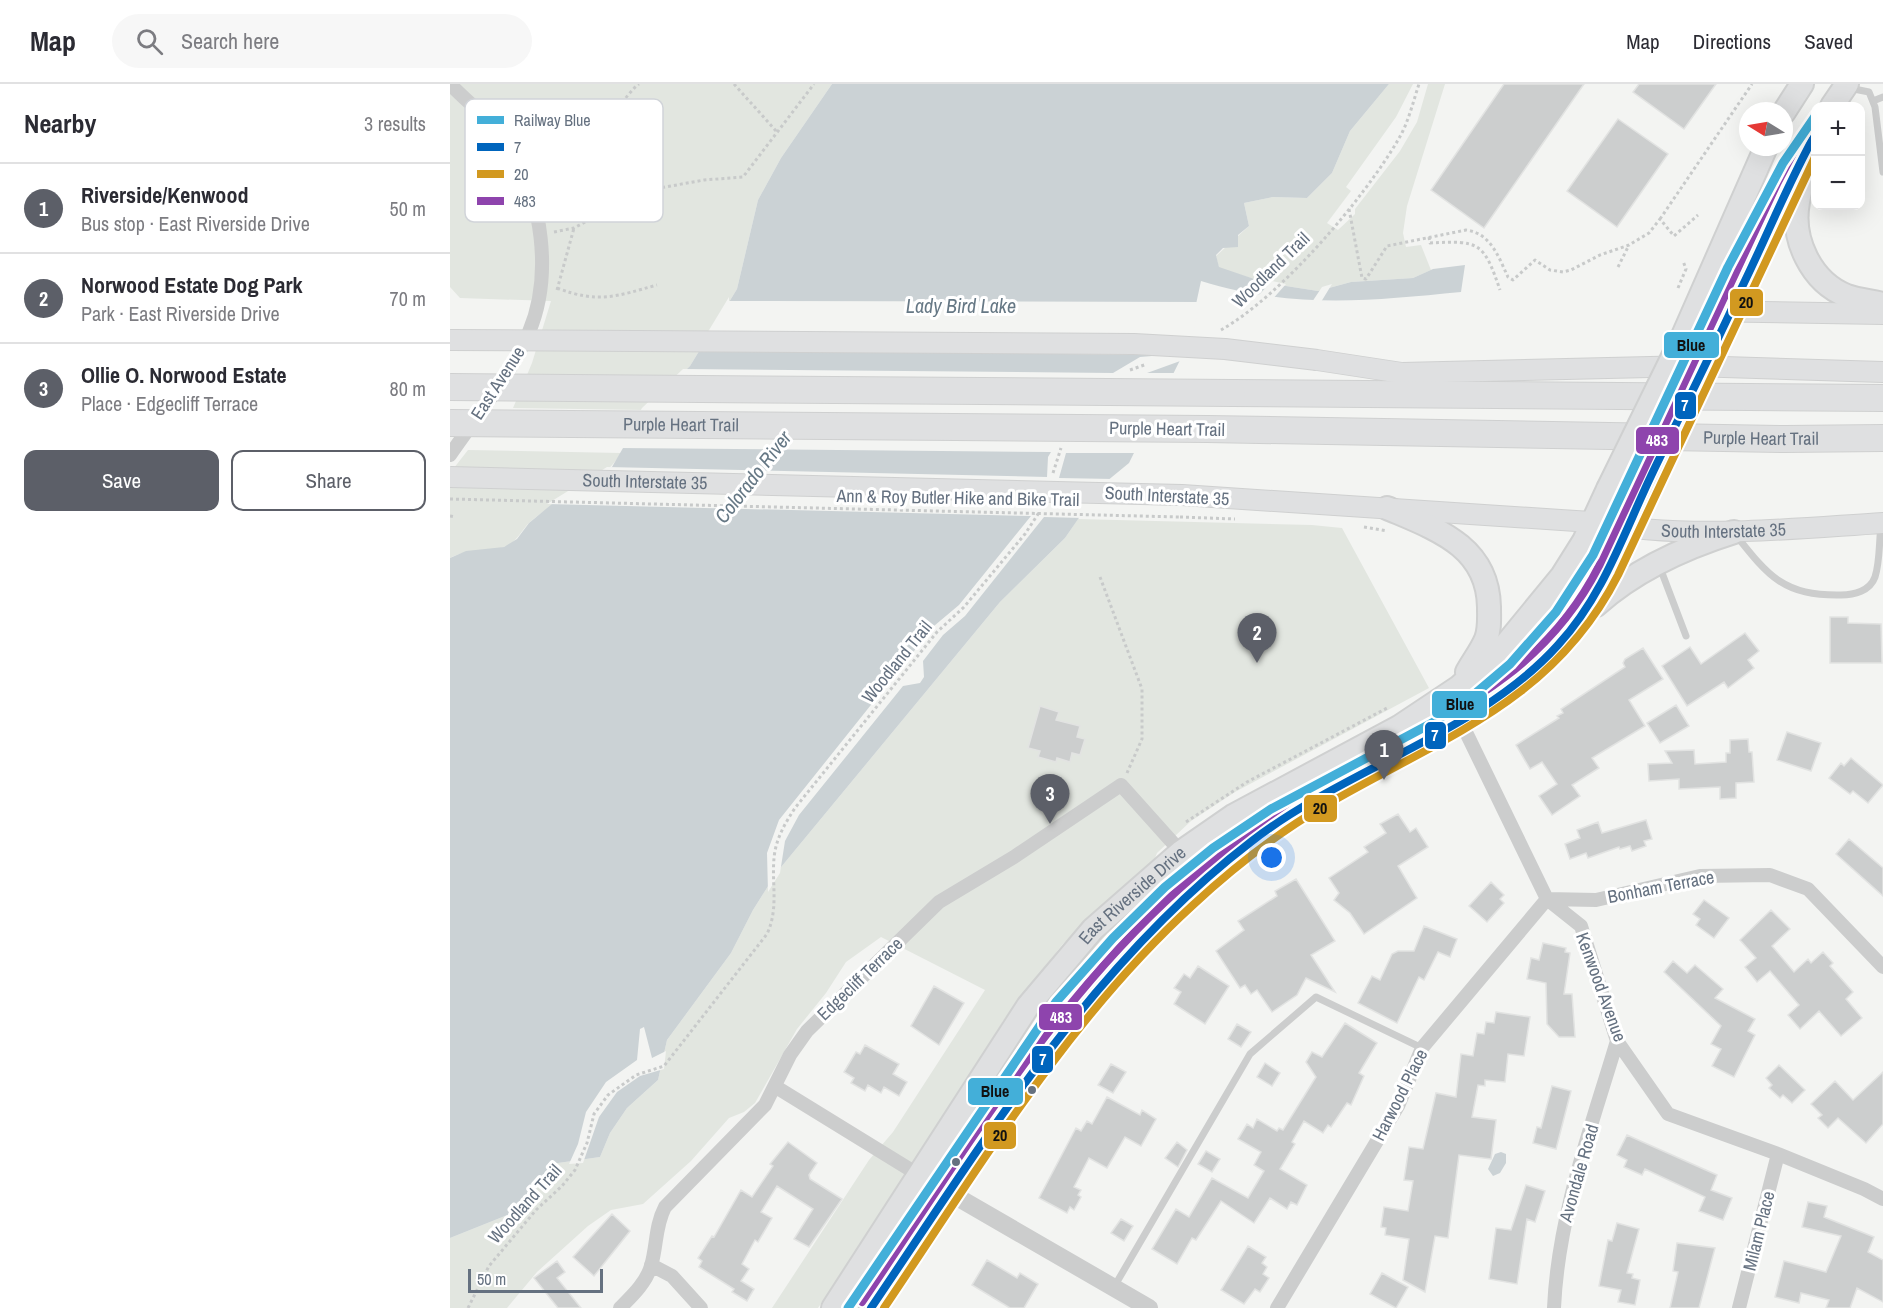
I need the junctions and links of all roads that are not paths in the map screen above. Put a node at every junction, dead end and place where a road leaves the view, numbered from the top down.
1 (450, 84) edge
2 (1802, 84) edge
3 (1846, 86) edge
4 (1883, 97) edge
5 (465, 100) edge
6 (1873, 101) junction
7 (1790, 102) edge
8 (1835, 102) edge
9 (1811, 140) edge
10 (1811, 149) edge
11 (1762, 156) edge
12 (1883, 172) edge
13 (539, 222) edge
14 (1883, 304) edge
15 (1695, 311) junction
16 (1730, 311) junction
17 (1883, 314) edge
18 (450, 328) edge
19 (450, 340) edge
20 (450, 347) edge
21 (1883, 372) edge
22 (450, 387) edge
23 (1883, 398) edge
24 (450, 423) edge
25 (1883, 438) edge
26 (450, 455) edge
27 (450, 477) edge
28 (1387, 508) junction
29 (1631, 518) junction
30 (1591, 522) junction
31 (1882, 523) edge
32 (1734, 532) junction
33 (1658, 563) junction
34 (1579, 620) junction
35 (1686, 636) dead end
36 (1459, 687) junction
37 (1461, 722) junction
38 (1181, 852) junction
39 (1547, 899) junction
40 (1883, 967) edge
41 (1617, 1041) junction
42 (1422, 1048) junction
43 (776, 1087) junction
44 (1778, 1154) junction
45 (919, 1175) junction
46 (951, 1192) junction
47 (1883, 1199) edge
48 (651, 1266) junction
49 (1114, 1287) junction
50 (620, 1308) edge
51 (701, 1308) edge
52 (833, 1308) edge
53 (871, 1308) edge
54 (1149, 1308) edge
55 (1277, 1308) edge
56 (1554, 1308) edge
57 (1739, 1308) edge

1 - 5 street, East Avenue
2 - 7 main road
3 - 6 lane
3 - 8 main road
4 - 6 lane
6 - 12 lane
9 - 16 main road, East Riverside Drive
10 - 14 main road
11 - 15 main road, East Riverside Drive
13 - 26 street, East Avenue
15 - 16 main road
15 - 30 main road, East Riverside Drive, bridge
16 - 17 main road
16 - 29 main road, East Riverside Drive, bridge
18 - 20 main road
19 - 21 main road, bridge
22 - 23 highway, Purple Heart Trail, bridge
24 - 25 highway, Purple Heart Trail, bridge
27 - 28 main road, South Interstate 35, bridge
28 - 30 main road, South Interstate 35
28 - 36 main road
29 - 30 main road, South Interstate 35
29 - 32 main road, South Interstate 35
29 - 34 main road, East Riverside Drive
30 - 36 main road, East Riverside Drive
31 - 32 main road, South Interstate 35
31 - 32 lane
32 - 33 main road
33 - 34 main road
33 - 35 lane
34 - 37 main road, East Riverside Drive
36 - 38 main road, East Riverside Drive
37 - 39 street, Kenwood Avenue
37 - 46 main road, East Riverside Drive
38 - 43 street, Edgecliff Terrace
38 - 45 main road, East Riverside Drive
39 - 40 street, Bonham Terrace
39 - 41 street, Kenwood Avenue
39 - 42 street, Harwood Place
41 - 44 street, Kenwood Avenue
41 - 56 street, Avondale Road
42 - 49 lane
42 - 55 street, Harwood Place
43 - 45 street
43 - 48 street, Edgecliff Terrace
44 - 47 street, Kenwood Avenue
44 - 57 street, Milam Place
45 - 46 street
45 - 52 main road, East Riverside Drive
46 - 49 street
46 - 53 main road, East Riverside Drive
48 - 50 street, Edgecliff Terrace
48 - 51 street
49 - 54 street

